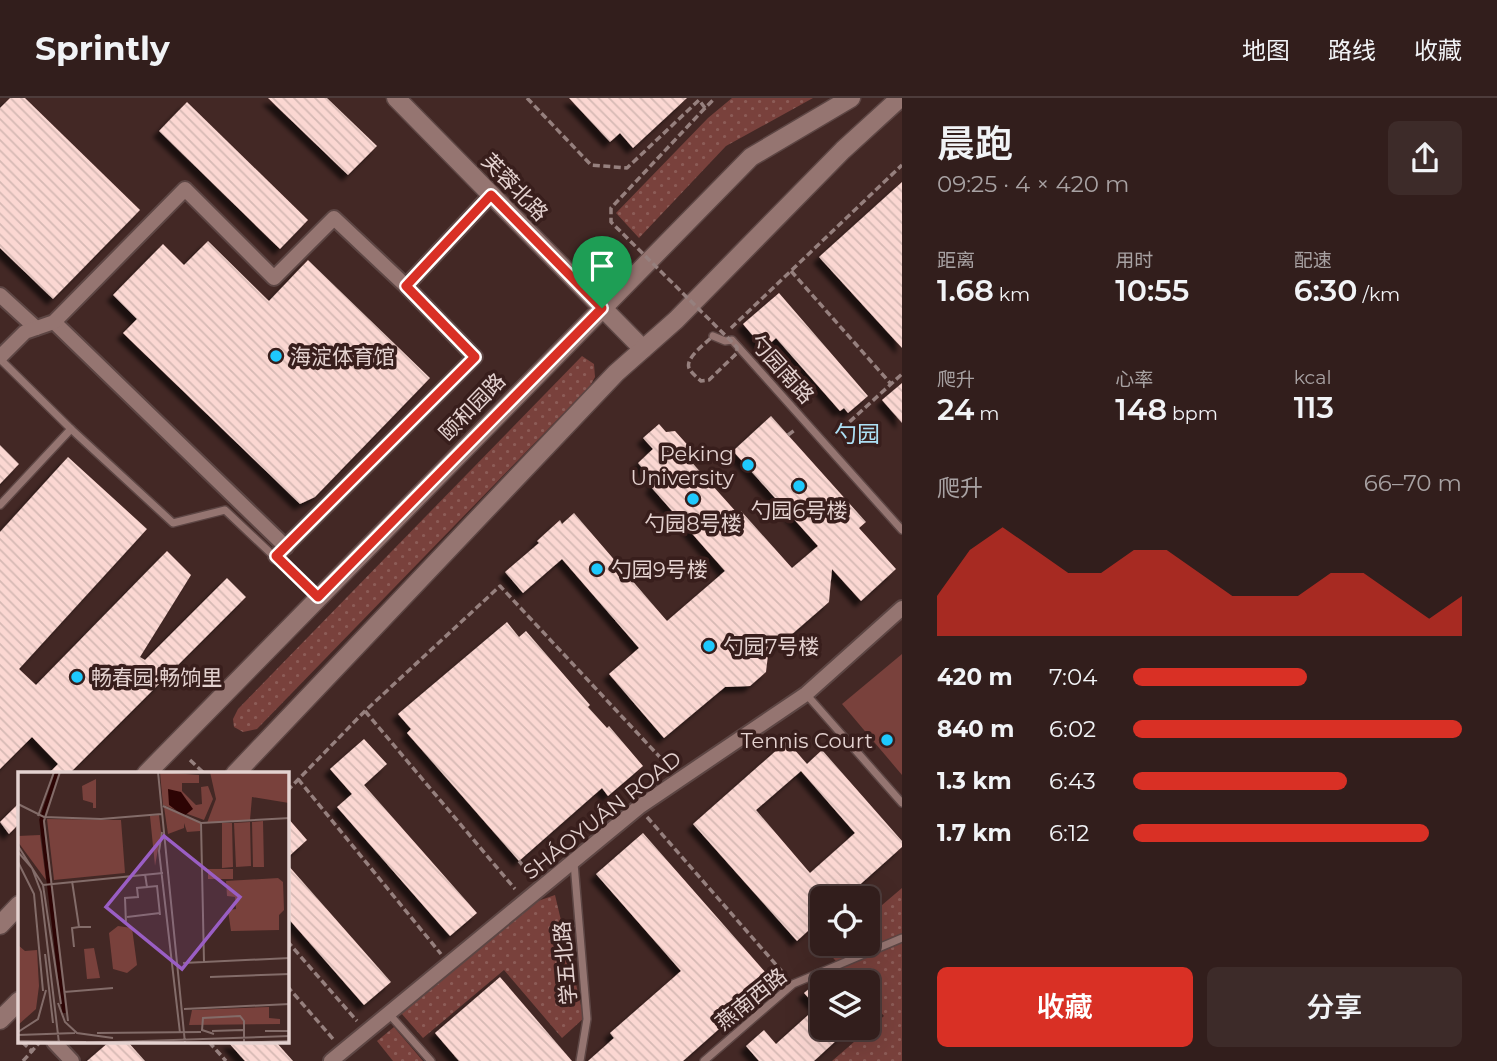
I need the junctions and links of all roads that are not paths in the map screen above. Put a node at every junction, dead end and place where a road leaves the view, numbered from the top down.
1 (396, 98) edge
2 (851, 98) edge
3 (900, 98) edge
4 (491, 195) junction
5 (406, 286) junction
6 (0, 295) edge
7 (602, 308) junction
8 (54, 322) junction
9 (36, 328) junction
10 (716, 338) road end
11 (643, 349) junction
12 (0, 358) edge
13 (71, 429) junction
14 (0, 505) edge
15 (902, 530) edge
16 (281, 552) junction
17 (318, 597) junction
18 (901, 611) edge
19 (806, 694) junction
20 (148, 772) edge
21 (237, 772) edge
22 (902, 803) edge
23 (574, 862) junction
24 (18, 906) edge
25 (0, 925) edge
26 (902, 938) edge
27 (18, 1002) edge
28 (389, 1013) junction
29 (0, 1020) edge
30 (56, 1044) edge
31 (72, 1061) edge
32 (331, 1061) edge
33 (431, 1061) edge
34 (580, 1061) edge
35 (704, 1061) edge

1 - 4 street, 芙蓉北路
2 - 7 street, 颐和园路
3 - 11 street
4 - 5 street
4 - 7 street, 芙蓉北路
5 - 8 street
5 - 16 street
6 - 9 street
7 - 11 street, 芙蓉北路
7 - 17 street, 颐和园路
8 - 9 street
8 - 16 street
9 - 12 street
10 - 15 lane, 勺园南路
11 - 21 street
12 - 13 lane
13 - 14 lane
13 - 16 lane
16 - 17 lane
17 - 20 street, 颐和园路
18 - 19 street, SHÁOYUÁN ROAD
19 - 22 lane
19 - 23 street, SHÁOYUÁN ROAD
23 - 28 street, SHÁOYUÁN ROAD
23 - 34 lane, 学五北路
24 - 25 street
26 - 35 lane, 燕南西路
27 - 29 street
28 - 32 street, SHÁOYUÁN ROAD
28 - 33 lane
30 - 31 street

